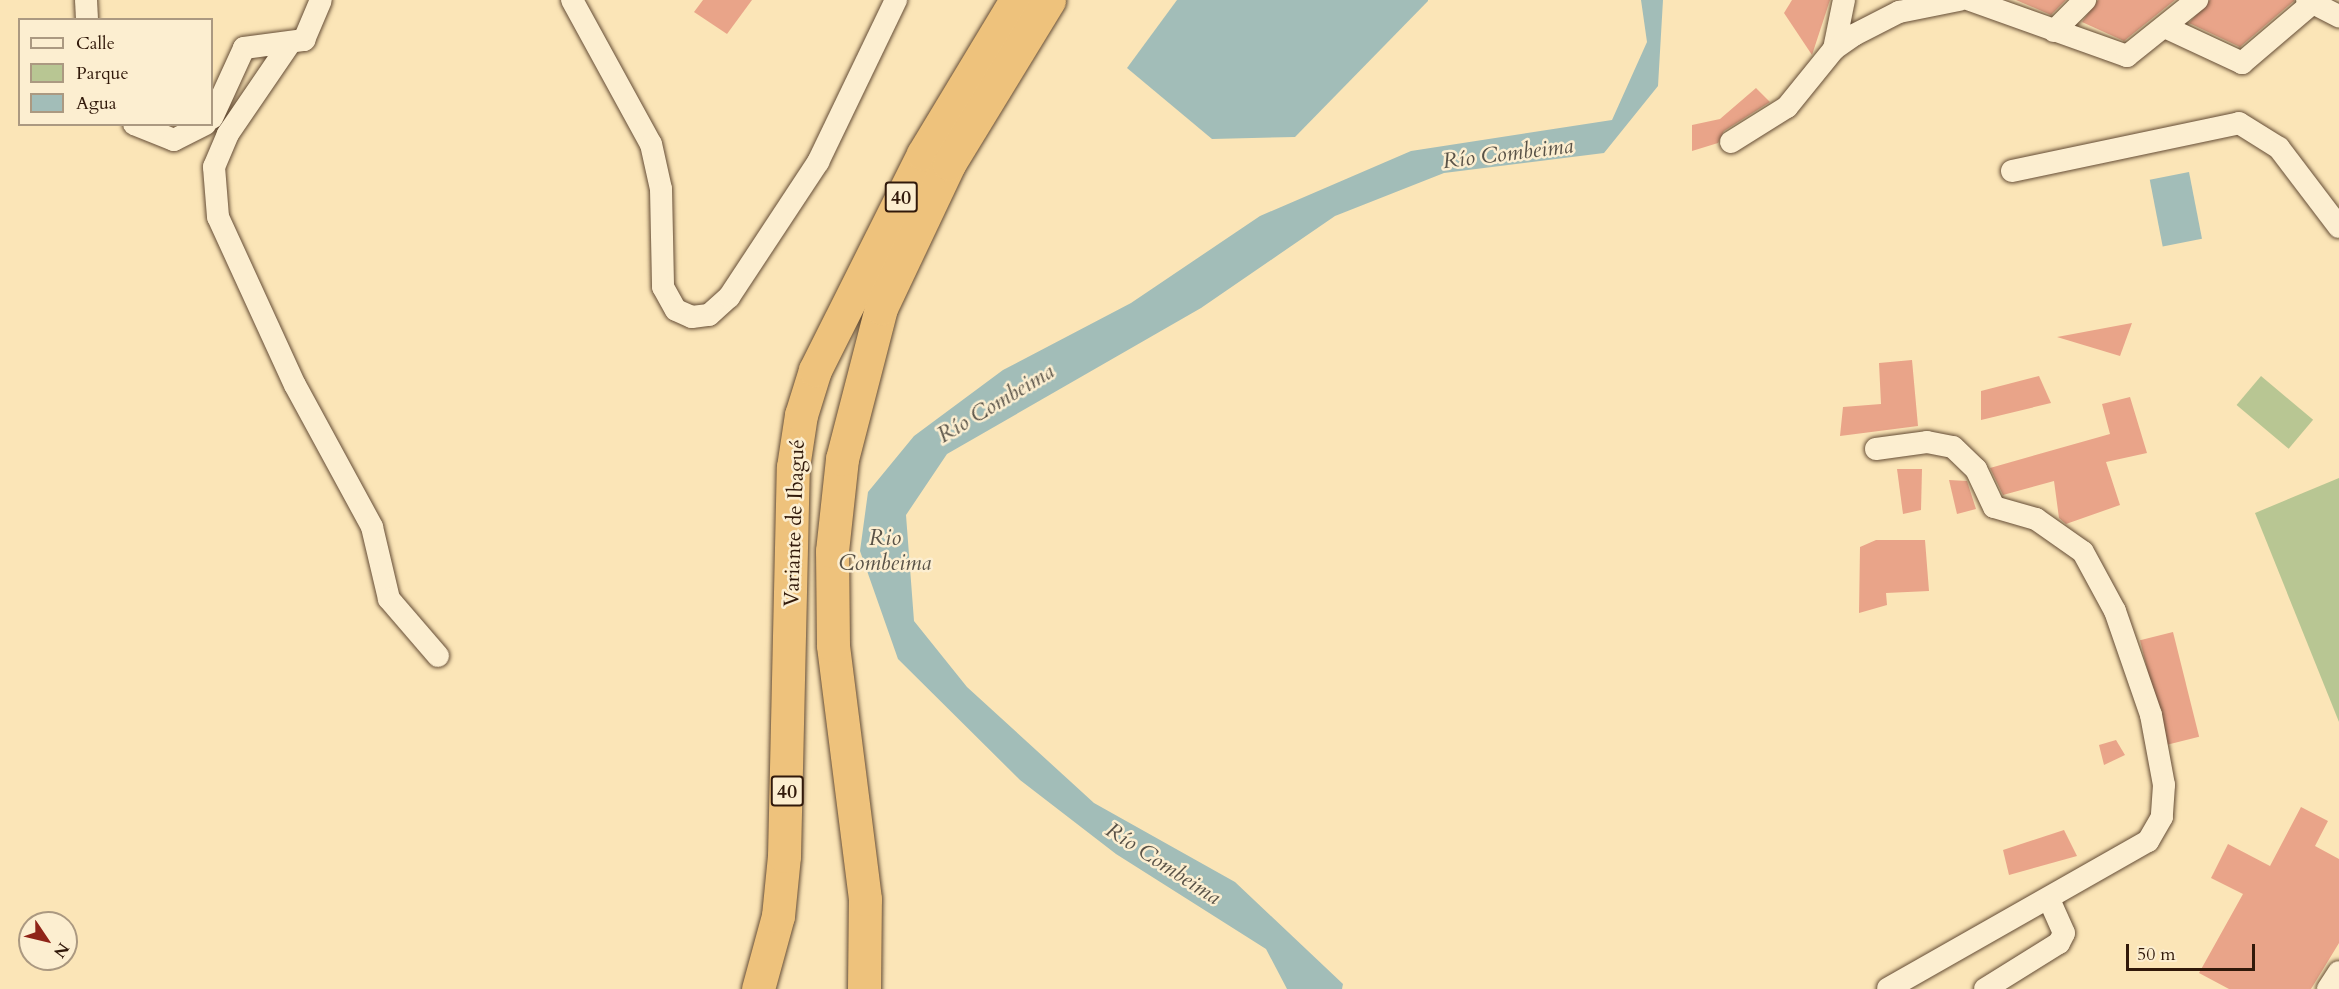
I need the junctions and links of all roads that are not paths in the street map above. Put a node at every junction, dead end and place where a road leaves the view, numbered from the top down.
1 (86, 0) edge
2 (321, 0) edge
3 (572, 0) edge
4 (896, 0) edge
5 (1016, 0) edge
6 (1049, 0) edge
7 (1844, 0) edge
8 (1959, 0) edge
9 (1970, 0) edge
10 (2085, 0) edge
11 (2197, 0) edge
12 (2312, 1) edge
13 (2339, 16) edge
14 (87, 18) edge
15 (2167, 28) junction
16 (2054, 31) junction
17 (288, 46) junction
18 (1834, 49) junction
19 (213, 116) edge
20 (139, 126) edge
21 (201, 126) edge
22 (1731, 142) dead end
23 (2012, 171) dead end
24 (2339, 227) edge
25 (1876, 449) dead end
26 (438, 656) dead end
27 (852, 807) junction
28 (2049, 900) junction
29 (778, 916) junction
30 (2339, 972) edge
31 (758, 989) edge
32 (775, 989) edge
33 (847, 989) edge
34 (864, 989) edge
35 (1887, 989) edge
36 (1984, 989) edge
37 (2328, 989) edge

1 - 14 street
2 - 17 street
3 - 4 street
5 - 29 highway, Variante de Ibagué / 40
6 - 27 highway, Variante de Ibagué / 40
7 - 18 street
8 - 18 street
9 - 16 street
10 - 16 street
11 - 15 street
12 - 13 street
12 - 15 street
15 - 16 street
17 - 19 street
17 - 26 street
18 - 22 street
20 - 21 street
23 - 24 street
25 - 28 street
27 - 33 highway
27 - 34 highway, Variante de Ibagué / 40
28 - 35 street
28 - 36 street
29 - 31 highway, Variante de Ibagué / 40
29 - 32 highway
30 - 37 street

